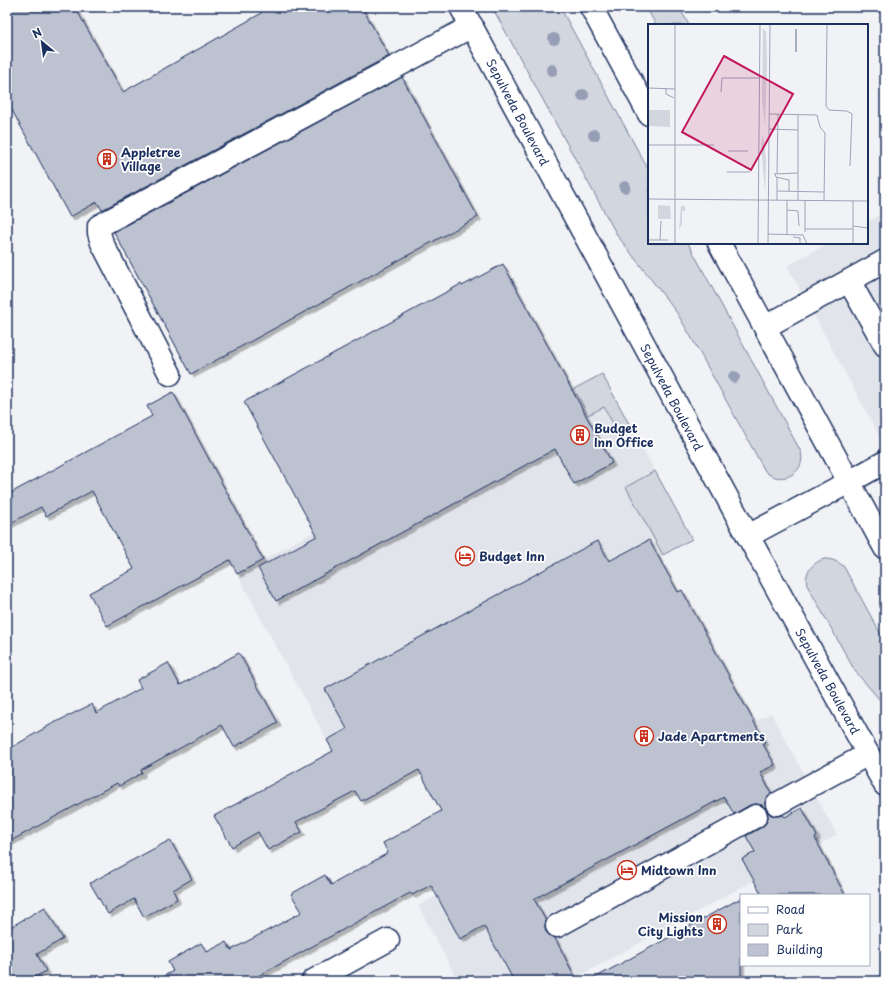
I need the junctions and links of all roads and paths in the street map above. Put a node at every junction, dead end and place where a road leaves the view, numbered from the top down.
1 (462, 7) edge
2 (591, 7) edge
3 (472, 26) junction
4 (648, 112) edge
5 (720, 244) edge
6 (885, 261) edge
7 (850, 281) junction
8 (765, 327) junction
9 (885, 345) edge
10 (170, 374) dead end
11 (885, 462) edge
12 (849, 482) junction
13 (748, 536) junction
14 (885, 548) edge
15 (868, 754) junction
16 (885, 785) edge
17 (777, 804) dead end
18 (756, 816) dead end
19 (558, 926) dead end
20 (388, 940) dead end
21 (313, 981) edge

1 - 3 main road, Sepulveda Boulevard
2 - 4 main road
3 - 10 main road
3 - 13 main road, Sepulveda Boulevard
5 - 8 main road
6 - 7 main road
7 - 8 main road
7 - 9 main road
8 - 12 main road
11 - 12 main road
12 - 13 main road
12 - 14 main road
13 - 15 main road, Sepulveda Boulevard
15 - 16 main road, Sepulveda Boulevard
15 - 17 main road
18 - 19 main road
20 - 21 main road

